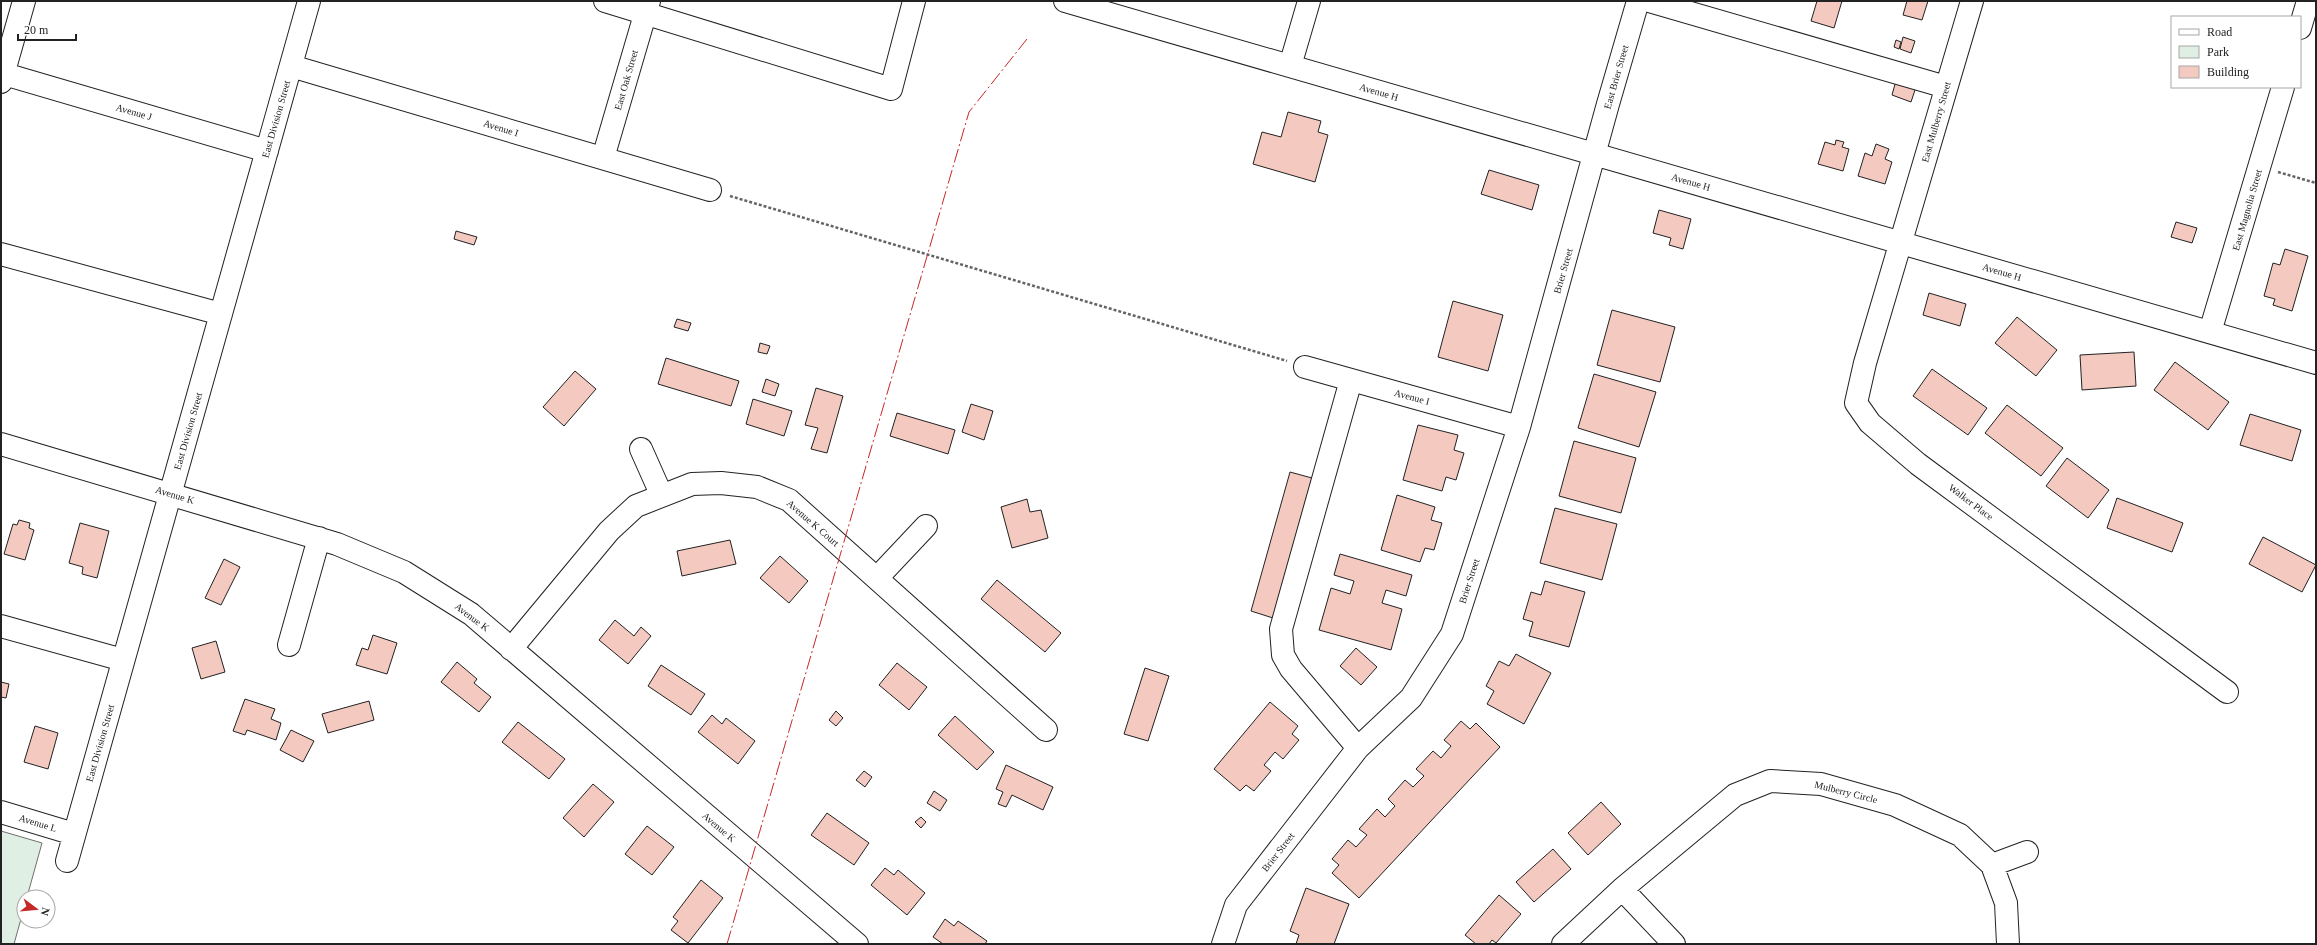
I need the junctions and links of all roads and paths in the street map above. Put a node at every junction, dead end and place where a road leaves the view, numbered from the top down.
1 (24, 1) edge
2 (309, 1) edge
3 (605, 1) edge
4 (914, 1) edge
5 (1065, 1) edge
6 (1308, 1) edge
7 (1638, 1) edge
8 (1649, 1) edge
9 (1972, 1) edge
10 (2308, 1) edge
11 (647, 7) edge
12 (2301, 25) edge
13 (291, 66) junction
14 (1290, 66) junction
15 (2, 76) edge
16 (1946, 87) junction
17 (2283, 88) edge
18 (267, 151) junction
19 (1596, 154) junction
20 (603, 158) junction
21 (2259, 166) junction
22 (2316, 183) edge
23 (710, 190) joint
24 (1901, 243) junction
25 (1, 254) edge
26 (221, 314) junction
27 (2210, 332) junction
28 (2316, 363) edge
29 (1306, 367) joint
30 (1351, 380) junction
31 (1519, 427) junction
32 (1, 444) edge
33 (641, 449) dead end
34 (170, 494) junction
35 (660, 494) junction
36 (926, 526) dead end
37 (319, 538) junction
38 (877, 578) junction
39 (1, 626) edge
40 (289, 645) dead end
41 (511, 649) junction
42 (123, 660) junction
43 (2227, 692) dead end
44 (1046, 730) dead end
45 (1358, 748) junction
46 (1, 812) edge
47 (74, 834) junction
48 (2027, 852) dead end
49 (67, 861) dead end
50 (1992, 865) junction
51 (1622, 889) junction
52 (857, 944) edge
53 (1223, 944) edge
54 (1563, 944) edge
55 (1674, 944) edge
56 (2008, 944) edge

1 - 15 street
2 - 13 street, East Division Street
3 - 11 street
4 - 11 street
5 - 14 street, Avenue H
6 - 14 street
7 - 19 street, East Brier Street
8 - 16 street
9 - 16 street, East Mulberry Street
10 - 12 street
11 - 20 street, East Oak Street
13 - 18 street, East Division Street
13 - 20 street, Avenue I
14 - 19 street, Avenue H
15 - 18 street, Avenue J
16 - 24 street, East Mulberry Street
17 - 21 street, East Magnolia Street
18 - 26 street, East Division Street
19 - 24 street, Avenue H
19 - 31 street, Brier Street
20 - 23 street, Avenue I
21 - 22 path
21 - 27 street, East Magnolia Street
23 - 29 path
24 - 27 street, Avenue H
24 - 43 street, Walker Place
25 - 26 street
26 - 34 street, East Division Street
27 - 28 street, Avenue H
29 - 30 street, Avenue I
30 - 31 street, Avenue I
30 - 45 street
31 - 45 street, Brier Street
32 - 34 street, Avenue K
33 - 35 street
34 - 37 street, Avenue K
34 - 42 street, East Division Street
35 - 38 street, Avenue K Court
35 - 41 street, Avenue K Court
36 - 38 street
37 - 40 street
37 - 41 street, Avenue K
38 - 44 street, Avenue K Court
39 - 42 street
41 - 52 street, Avenue K
42 - 47 street, East Division Street
45 - 53 street, Brier Street
46 - 47 street, Avenue L
47 - 49 street, East Division Street
48 - 50 street
50 - 51 street, Mulberry Circle
50 - 56 street, Mulberry Circle
51 - 54 street, Mulberry Circle
51 - 55 street

